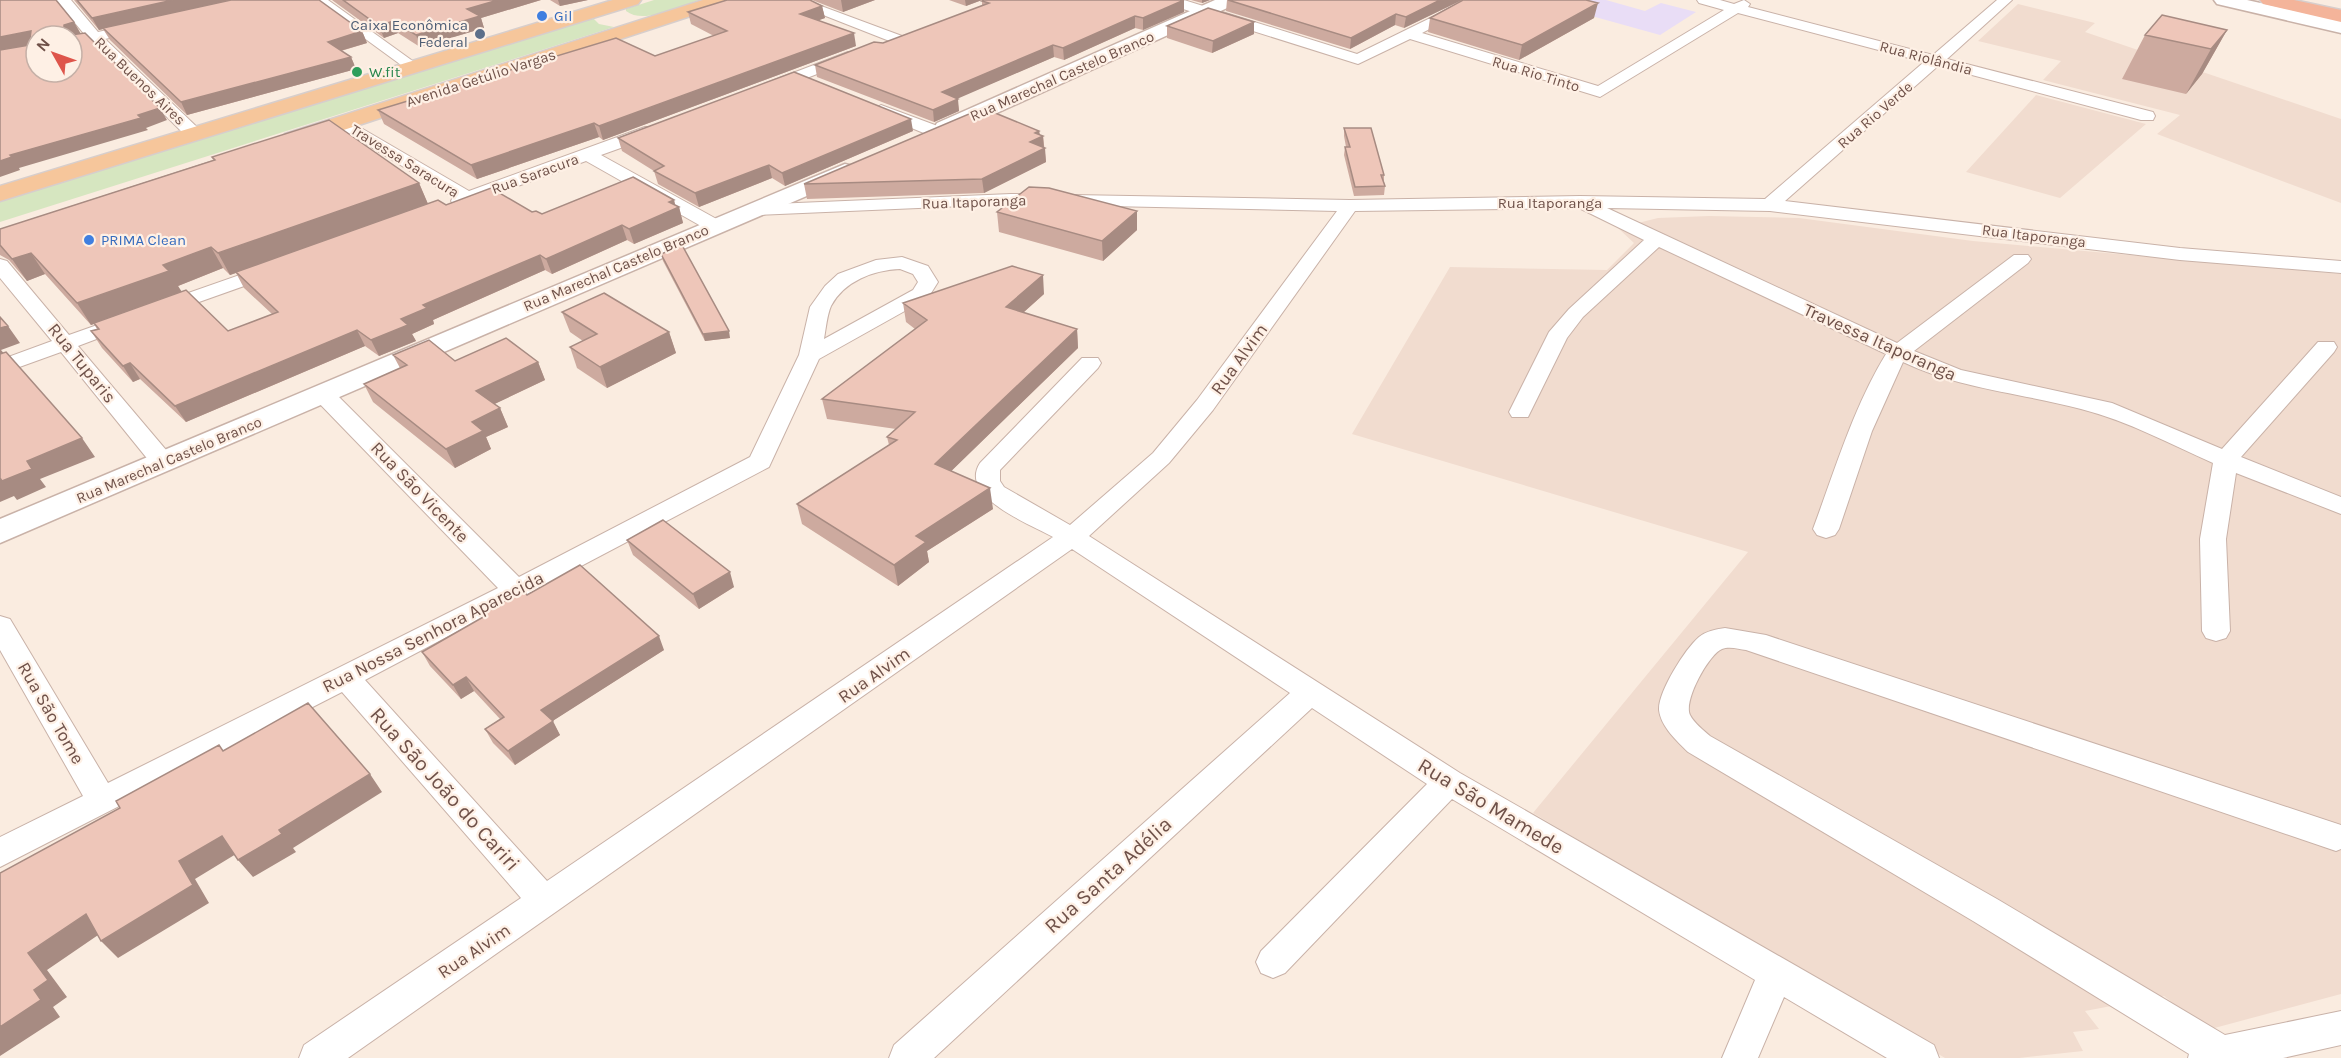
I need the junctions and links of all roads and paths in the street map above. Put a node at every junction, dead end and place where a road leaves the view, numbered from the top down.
1 (63, 0) edge
2 (319, 0) edge
3 (632, 0) edge
4 (721, 0) edge
5 (792, 0) edge
6 (1169, 0) edge
7 (1230, 0) edge
8 (1478, 0) edge
9 (1704, 0) edge
10 (2005, 0) edge
11 (2223, 0) edge
12 (2269, 0) edge
13 (1742, 4) edge
14 (1204, 12) junction
15 (2339, 16) edge
16 (150, 25) edge
17 (917, 31) edge
18 (1408, 34) junction
19 (95, 37) junction
20 (84, 39) edge
21 (897, 39) junction
22 (1937, 61) junction
23 (413, 68) junction
24 (797, 77) junction
25 (819, 85) edge
26 (753, 93) edge
27 (862, 102) edge
28 (2147, 116) dead end
29 (344, 123) junction
30 (665, 126) edge
31 (937, 132) junction
32 (195, 134) junction
33 (277, 144) edge
34 (905, 146) edge
35 (588, 155) junction
36 (862, 164) edge
37 (0, 194) edge
38 (467, 198) junction
39 (1580, 202) junction
40 (1770, 205) junction
41 (1350, 206) junction
42 (445, 207) edge
43 (756, 209) junction
44 (715, 225) junction
45 (1656, 239) junction
46 (2021, 259) dead end
47 (289, 264) edge
48 (0, 265) edge
49 (2341, 267) edge
50 (67, 343) junction
51 (2326, 347) dead end
52 (1898, 353) junction
53 (810, 355) junction
54 (1090, 363) dead end
55 (0, 367) edge
56 (323, 394) junction
57 (1520, 412) dead end
58 (2226, 460) junction
59 (163, 462) junction
60 (2341, 506) edge
61 (1826, 529) dead end
62 (0, 532) edge
63 (1072, 537) junction
64 (516, 590) junction
65 (0, 626) edge
66 (2216, 631) dead end
67 (345, 676) junction
68 (1309, 693) junction
69 (1449, 782) junction
70 (102, 801) junction
71 (2336, 837) dead end
72 (0, 853) edge
73 (545, 902) junction
74 (1273, 962) dead end
75 (1775, 975) junction
76 (2341, 1028) edge
77 (2274, 1051) edge
78 (2213, 1056) edge
79 (317, 1058) edge
80 (907, 1058) edge
81 (1740, 1058) edge
82 (1921, 1058) edge

1 - 19 street, Rua Buenos Aires
2 - 23 street
3 - 23 main road, Avenida Getúlio Vargas
4 - 29 main road, Avenida Getúlio Vargas
5 - 21 street
6 - 14 street
7 - 14 street, Rua Marechal Castelo Branco
8 - 18 street
9 - 13 street, Rua Riolândia
10 - 22 street, Rua Rio Verde
11 - 15 street
12 - 15 highway
13 - 18 street, Rua Rio Tinto
13 - 22 street, Rua Riolândia
14 - 18 street
14 - 31 street, Rua Marechal Castelo Branco
16 - 19 street
17 - 21 street
19 - 20 street
19 - 32 street, Rua Buenos Aires
21 - 24 street
22 - 28 street, Rua Riolândia
22 - 40 street, Rua Rio Verde
23 - 32 main road, Avenida Getúlio Vargas
24 - 25 street
24 - 26 street
27 - 31 street
29 - 33 main road, Avenida Getúlio Vargas
29 - 38 street, Travessa Saracura
30 - 35 street, Rua Saracura
31 - 34 street, Rua Marechal Castelo Branco
32 - 37 main road, Avenida Getúlio Vargas
35 - 38 street, Rua Saracura
35 - 44 street
36 - 43 street, Rua Marechal Castelo Branco
38 - 42 street, Rua Saracura
39 - 40 street, Rua Itaporanga
39 - 41 street, Rua Itaporanga
39 - 45 street, Travessa Itaporanga
40 - 49 street, Rua Itaporanga
41 - 43 street, Rua Itaporanga
41 - 63 street, Rua Alvim
43 - 44 street, Rua Marechal Castelo Branco
44 - 56 street, Rua Marechal Castelo Branco
45 - 52 street, Travessa Itaporanga
45 - 57 street
46 - 52 street
47 - 50 street
48 - 50 street, Rua Tuparis
50 - 55 street
50 - 59 street, Rua Tuparis
51 - 58 street
52 - 58 street, Travessa Itaporanga
52 - 61 street
53 - 53 street, Rua Nossa Senhora Aparecida
53 - 64 street, Rua Nossa Senhora Aparecida
54 - 63 street, Rua São Mamede
56 - 59 street, Rua Marechal Castelo Branco
56 - 64 street, Rua São Vicente
58 - 60 street, Travessa Itaporanga
58 - 66 street
59 - 62 street, Rua Marechal Castelo Branco
63 - 68 street, Rua São Mamede
63 - 73 street, Rua Alvim
64 - 67 street, Rua Nossa Senhora Aparecida
65 - 70 street, Rua São Tome
67 - 70 street, Rua Nossa Senhora Aparecida
67 - 73 street, Rua São João do Cariri
68 - 69 street, Rua São Mamede
68 - 80 street, Rua Santa Adélia
69 - 74 street
69 - 75 street, Rua São Mamede
70 - 72 street, Rua Nossa Senhora Aparecida
71 - 78 street
73 - 79 street, Rua Alvim
75 - 81 street
75 - 82 street, Rua São Mamede
76 - 77 street
77 - 78 street

